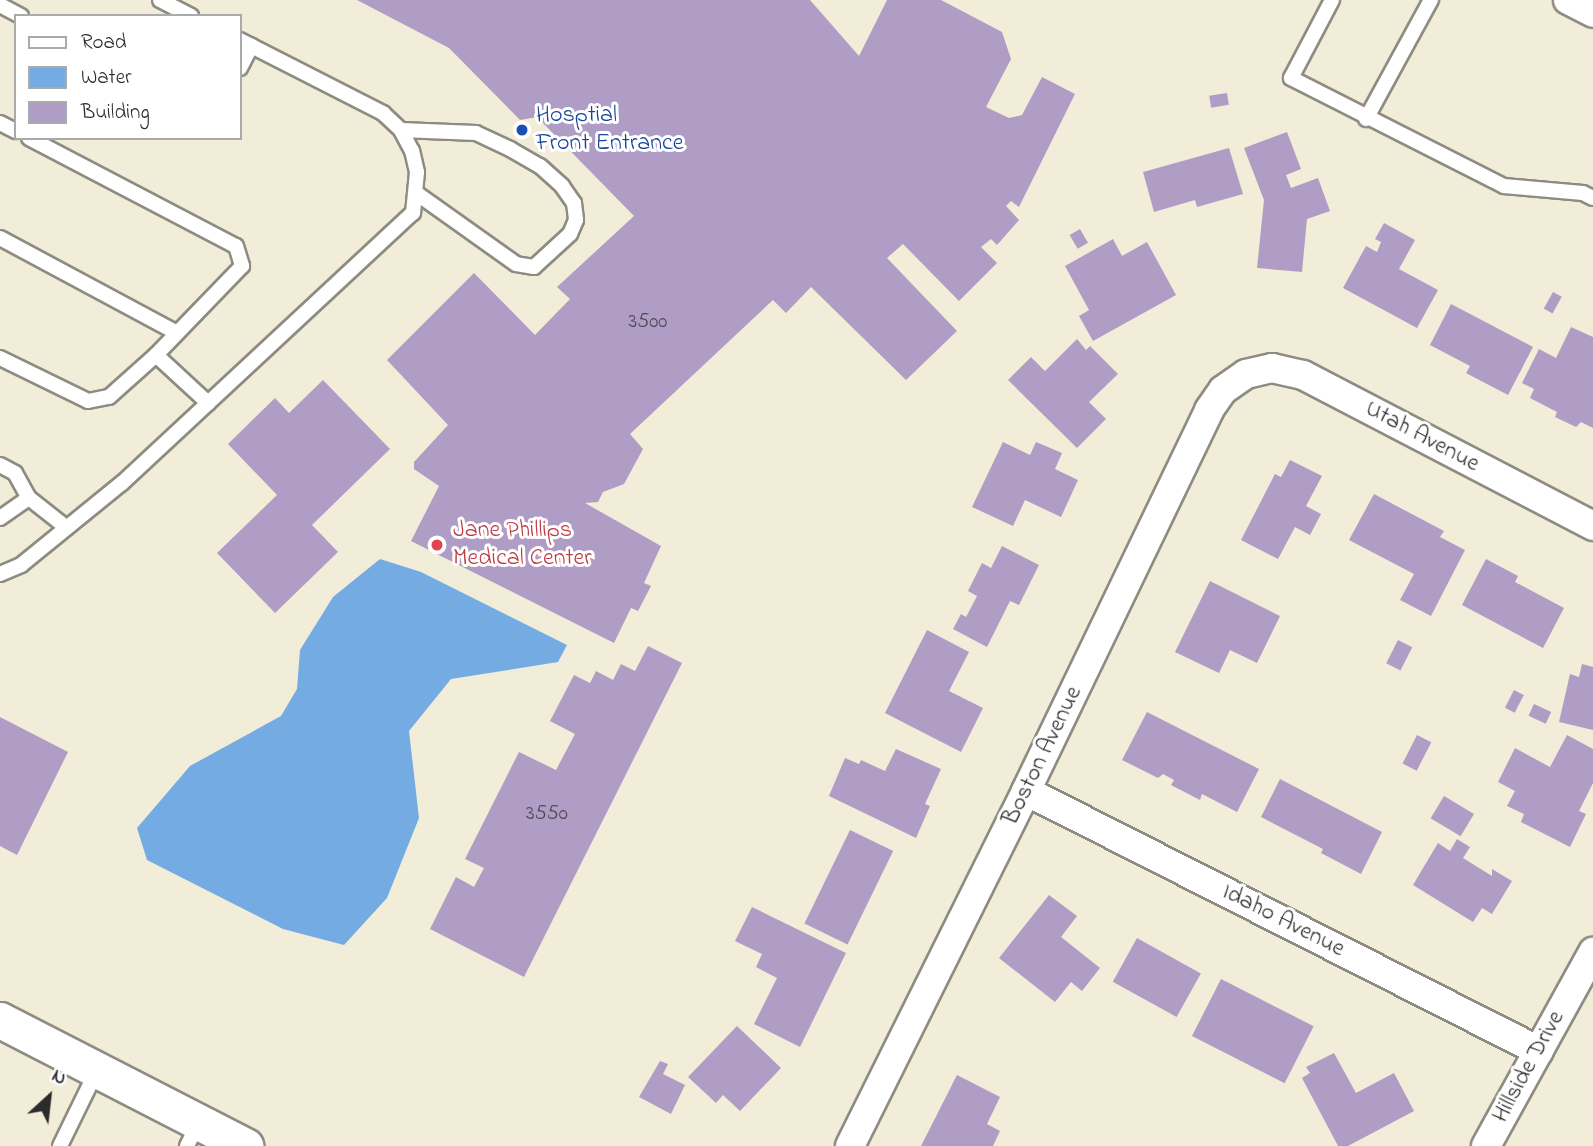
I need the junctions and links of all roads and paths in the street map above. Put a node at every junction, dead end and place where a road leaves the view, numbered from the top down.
1 (160, 0) edge
2 (1332, 0) edge
3 (1431, 0) edge
4 (1568, 0) edge
5 (0, 5) edge
6 (1593, 13) edge
7 (17, 14) edge
8 (187, 14) edge
9 (245, 43) edge
10 (1366, 119) junction
11 (401, 130) junction
12 (33, 140) edge
13 (416, 193) junction
14 (1593, 198) edge
15 (0, 238) edge
16 (177, 333) junction
17 (156, 355) junction
18 (0, 358) edge
19 (1246, 374) joint
20 (208, 404) junction
21 (0, 465) edge
22 (29, 498) junction
23 (0, 518) edge
24 (1593, 526) edge
25 (67, 528) junction
26 (0, 574) edge
27 (1026, 791) junction
28 (1593, 952) edge
29 (0, 1020) edge
30 (1539, 1051) junction
31 (97, 1070) junction
32 (193, 1134) edge
33 (60, 1146) edge
34 (245, 1146) edge
35 (850, 1146) edge
36 (1486, 1146) edge

1 - 8 lane
2 - 10 lane
3 - 10 lane
4 - 6 street
5 - 7 lane
9 - 11 lane
10 - 14 lane
11 - 13 lane
11 - 13 lane
12 - 16 lane
13 - 20 lane
15 - 16 lane
16 - 17 lane
17 - 18 lane
17 - 20 lane
19 - 24 street, Utah Avenue
19 - 27 street, Boston Avenue
20 - 25 lane
21 - 22 lane
22 - 23 lane
22 - 25 lane
25 - 26 lane
27 - 30 street, Idaho Avenue
27 - 35 street, Boston Avenue
28 - 30 street, Hillside Drive
29 - 31 street
30 - 36 street, Hillside Drive
31 - 32 street
31 - 33 lane
32 - 34 street

